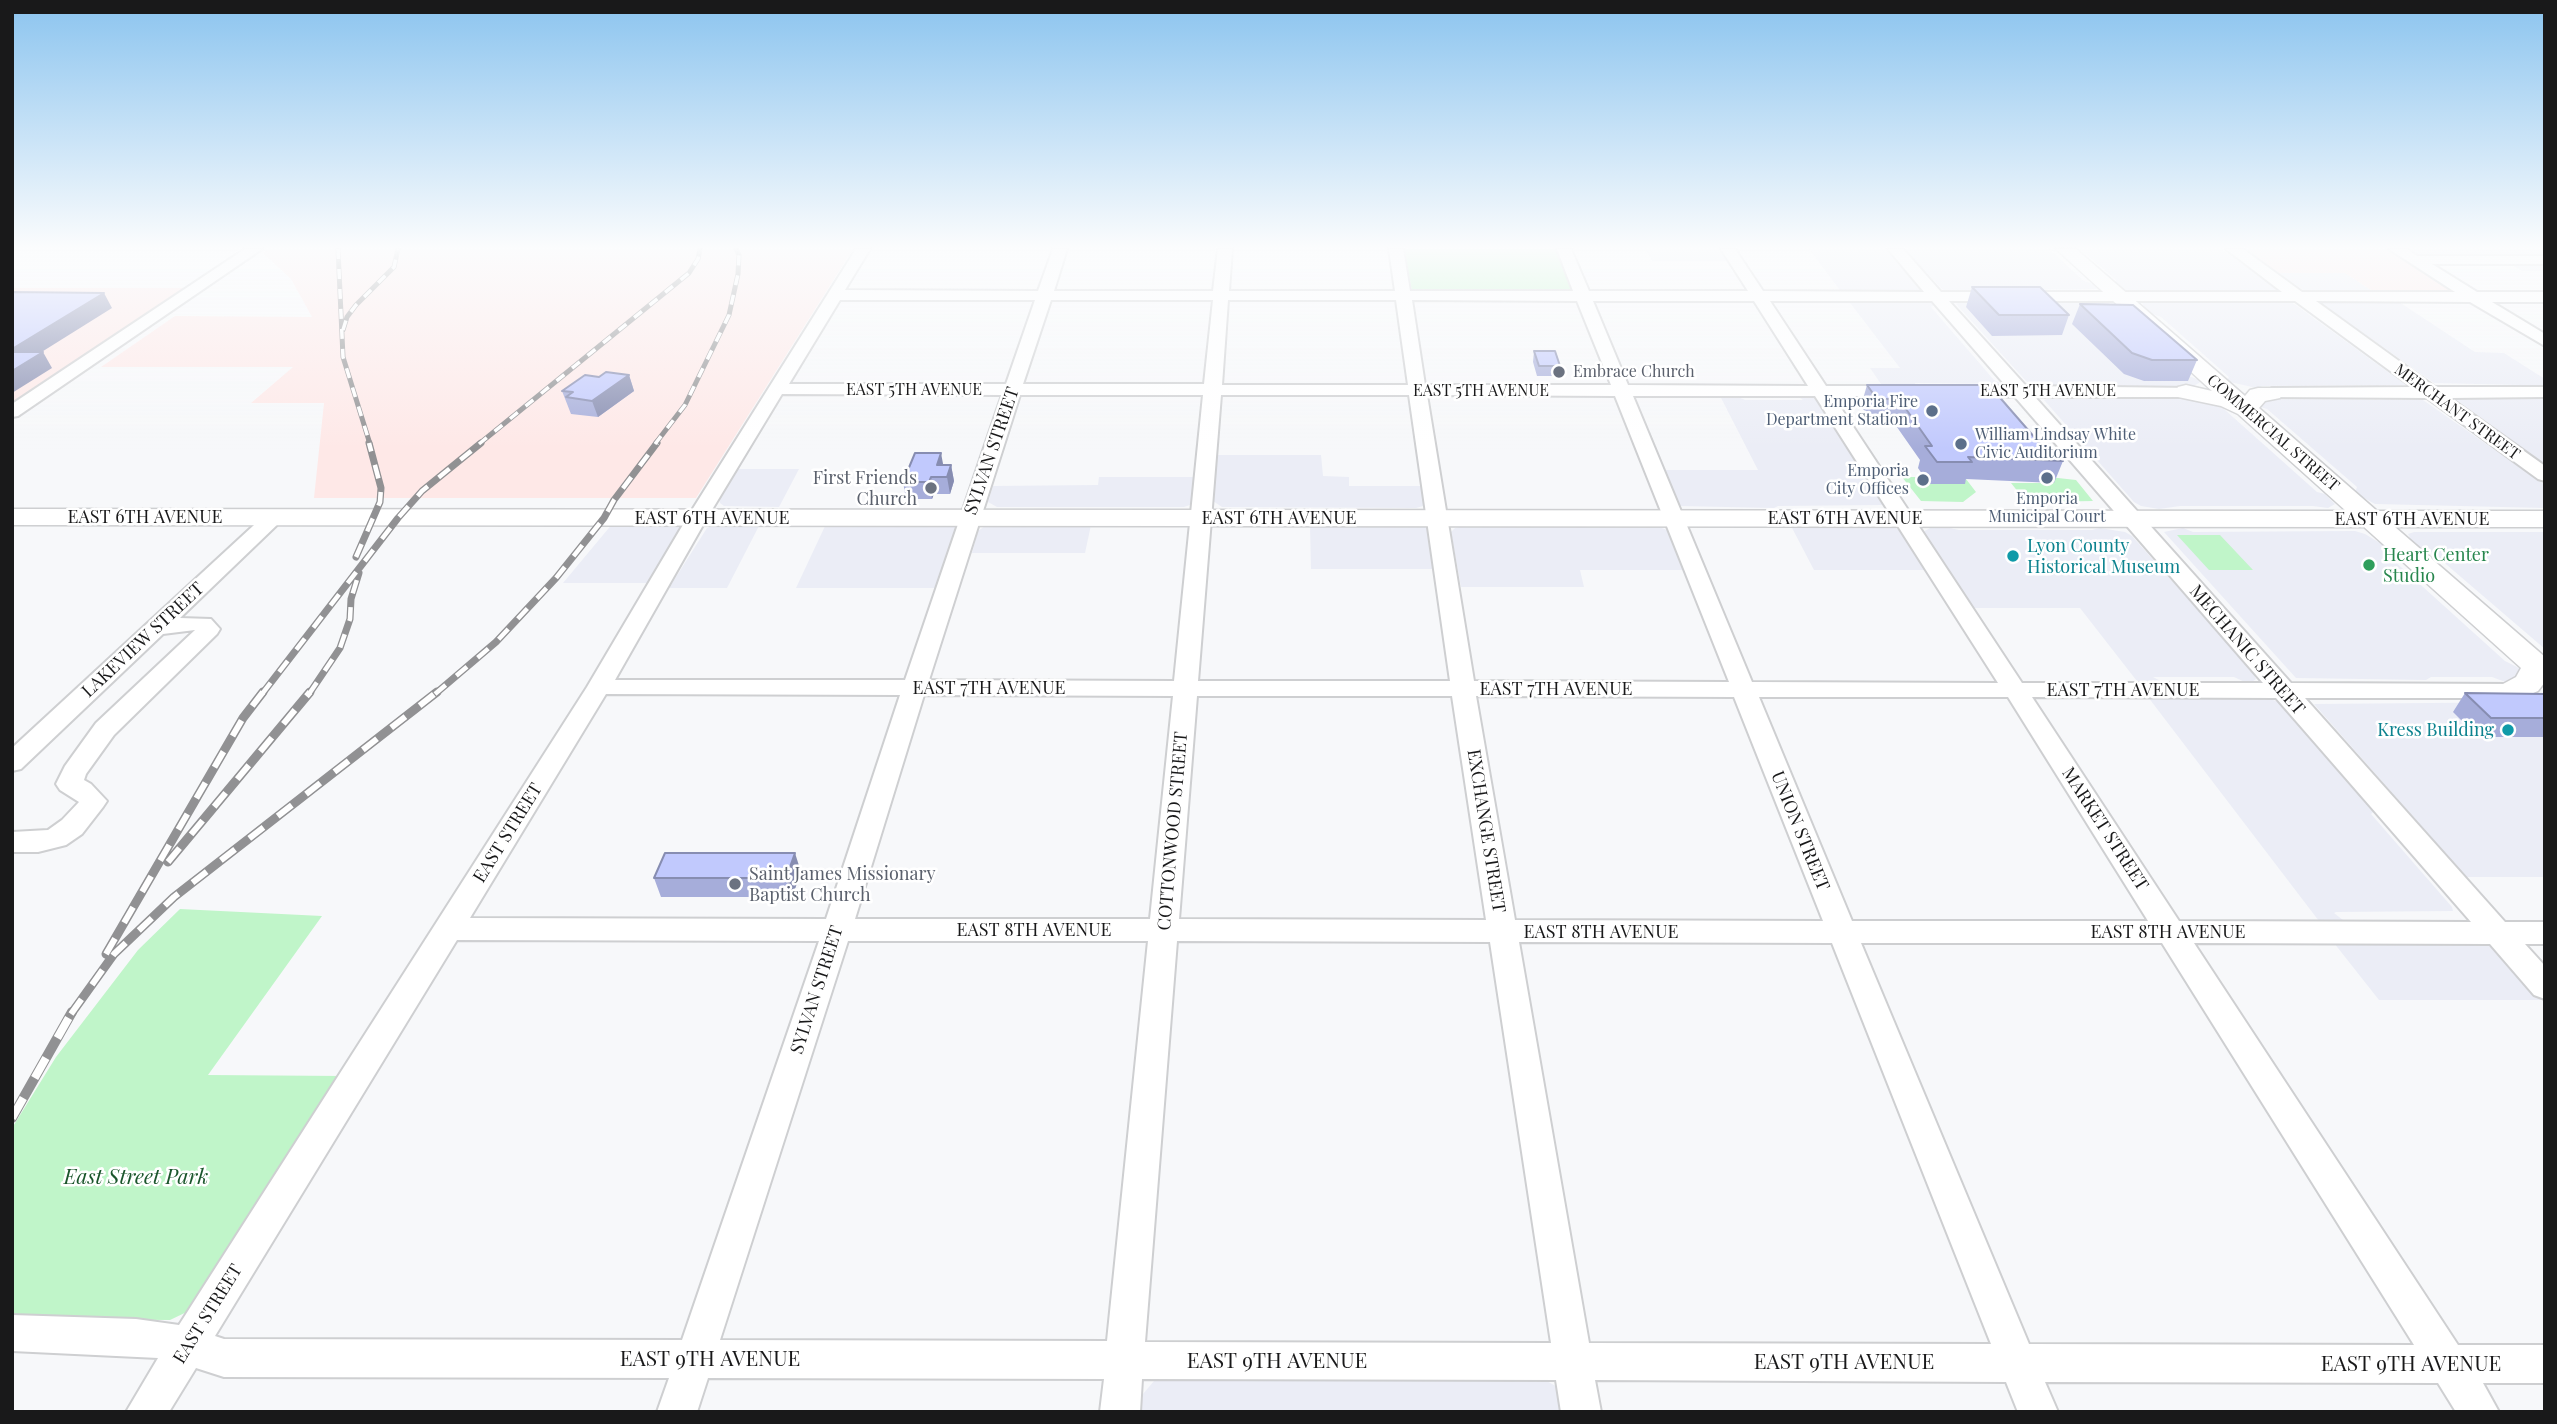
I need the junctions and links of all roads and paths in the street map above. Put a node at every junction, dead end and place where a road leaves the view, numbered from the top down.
1 (156, 315) edge
2 (823, 315) edge
3 (1040, 315) edge
4 (1219, 315) edge
5 (1406, 315) edge
6 (1590, 315) edge
7 (1771, 315) edge
8 (1953, 315) edge
9 (2140, 315) edge
10 (2325, 315) edge
11 (2504, 315) edge
12 (2545, 341) edge
13 (2209, 376) junction
14 (777, 389) junction
15 (1014, 390) junction
16 (1213, 390) junction
17 (1418, 391) junction
18 (1621, 391) junction
19 (1821, 391) junction
20 (1921, 391) edge
21 (1948, 391) edge
22 (2018, 391) junction
23 (2186, 391) junction
24 (2430, 392) junction
25 (2545, 392) edge
26 (2272, 393) junction
27 (2246, 409) junction
28 (12, 412) edge
29 (2545, 475) edge
30 (12, 517) edge
31 (273, 518) junction
32 (697, 518) junction
33 (970, 518) junction
34 (1201, 518) junction
35 (1436, 518) junction
36 (1673, 518) junction
37 (1904, 519) junction
38 (2131, 519) junction
39 (2370, 519) junction
40 (2545, 519) edge
41 (156, 628) junction
42 (2542, 669) edge
43 (599, 687) junction
44 (916, 688) junction
45 (1463, 688) junction
46 (1185, 689) junction
47 (1743, 689) junction
48 (2015, 690) junction
49 (2283, 691) junction
50 (2514, 691) junction
51 (2545, 699) edge
52 (12, 763) edge
53 (12, 842) edge
54 (448, 929) junction
55 (837, 930) junction
56 (1165, 931) junction
57 (1841, 931) junction
58 (1502, 932) junction
59 (2172, 932) junction
60 (2497, 933) junction
61 (2545, 933) edge
62 (2545, 987) edge
63 (12, 1334) edge
64 (187, 1347) junction
65 (695, 1359) junction
66 (1125, 1360) junction
67 (1573, 1361) junction
68 (2018, 1363) junction
69 (2447, 1364) junction
70 (2545, 1364) edge
71 (146, 1412) edge
72 (677, 1412) edge
73 (1120, 1412) edge
74 (1581, 1412) edge
75 (2038, 1412) edge
76 (2479, 1412) edge

1 - 28 street
2 - 14 street, EAST STREET
3 - 15 street, SYLVAN STREET
4 - 16 street, COTTONWOOD STREET
5 - 17 street, EXCHANGE STREET
6 - 18 street, UNION STREET
7 - 19 street, MARKET STREET
8 - 22 street, MECHANIC STREET
9 - 13 main road, COMMERCIAL STREET
10 - 24 street, MERCHANT STREET
11 - 12 street
13 - 23 main road
13 - 26 main road
13 - 27 main road, COMMERCIAL STREET
14 - 15 street, EAST 5TH AVENUE
14 - 32 street, EAST STREET
15 - 16 street, EAST 5TH AVENUE
15 - 33 street, SYLVAN STREET
16 - 17 street, EAST 5TH AVENUE
16 - 34 street, COTTONWOOD STREET
17 - 18 street, EAST 5TH AVENUE
17 - 35 street, EXCHANGE STREET
18 - 19 street, EAST 5TH AVENUE
18 - 36 street, UNION STREET
19 - 20 street, EAST 5TH AVENUE
19 - 37 street, MARKET STREET
21 - 22 street, EAST 5TH AVENUE
22 - 23 street, EAST 5TH AVENUE
22 - 38 street, MECHANIC STREET
23 - 27 main road
24 - 25 street
24 - 26 street
24 - 29 street, MERCHANT STREET
26 - 27 main road
27 - 39 main road, COMMERCIAL STREET
30 - 31 main road, EAST 6TH AVENUE
31 - 32 main road, EAST 6TH AVENUE
31 - 41 street, LAKEVIEW STREET
32 - 33 main road, EAST 6TH AVENUE
32 - 43 street, EAST STREET
33 - 34 main road, EAST 6TH AVENUE
33 - 44 street, SYLVAN STREET
34 - 35 main road, EAST 6TH AVENUE
34 - 46 street, COTTONWOOD STREET
35 - 36 main road, EAST 6TH AVENUE
35 - 45 street, EXCHANGE STREET
36 - 37 main road, EAST 6TH AVENUE
36 - 47 street, UNION STREET
37 - 38 main road, EAST 6TH AVENUE
37 - 48 street, MARKET STREET
38 - 39 main road, EAST 6TH AVENUE
38 - 49 street, MECHANIC STREET
39 - 40 main road, EAST 6TH AVENUE
39 - 42 main road, COMMERCIAL STREET
41 - 52 street, LAKEVIEW STREET
41 - 53 street
42 - 50 main road
43 - 44 street, EAST 7TH AVENUE
43 - 54 street, EAST STREET
44 - 46 street, EAST 7TH AVENUE
44 - 55 street, SYLVAN STREET
45 - 46 street, EAST 7TH AVENUE
45 - 47 street, EAST 7TH AVENUE
45 - 58 street, EXCHANGE STREET
46 - 56 street, COTTONWOOD STREET
47 - 48 street, EAST 7TH AVENUE
47 - 57 street, UNION STREET
48 - 49 street, EAST 7TH AVENUE
48 - 59 street, MARKET STREET
49 - 50 street, EAST 7TH AVENUE
49 - 60 street, MECHANIC STREET
50 - 51 main road
54 - 55 street, EAST 8TH AVENUE
54 - 64 street, EAST STREET
55 - 56 street, EAST 8TH AVENUE
55 - 65 street, SYLVAN STREET
56 - 58 street, EAST 8TH AVENUE
56 - 66 street, COTTONWOOD STREET
57 - 58 street, EAST 8TH AVENUE
57 - 59 street, EAST 8TH AVENUE
57 - 68 street, UNION STREET
58 - 67 street, EXCHANGE STREET
59 - 60 street, EAST 8TH AVENUE
59 - 69 street, MARKET STREET
60 - 61 street, EAST 8TH AVENUE
60 - 62 street, MECHANIC STREET
63 - 64 street, EAST 9TH AVENUE
64 - 65 street, EAST 9TH AVENUE
64 - 71 street, EAST STREET
65 - 66 street, EAST 9TH AVENUE
65 - 72 street, SYLVAN STREET
66 - 67 street, EAST 9TH AVENUE
66 - 73 street, COTTONWOOD STREET
67 - 68 street, EAST 9TH AVENUE
67 - 74 street, EXCHANGE STREET
68 - 69 street, EAST 9TH AVENUE
68 - 75 street, UNION STREET
69 - 70 street, EAST 9TH AVENUE
69 - 76 street, MARKET STREET

